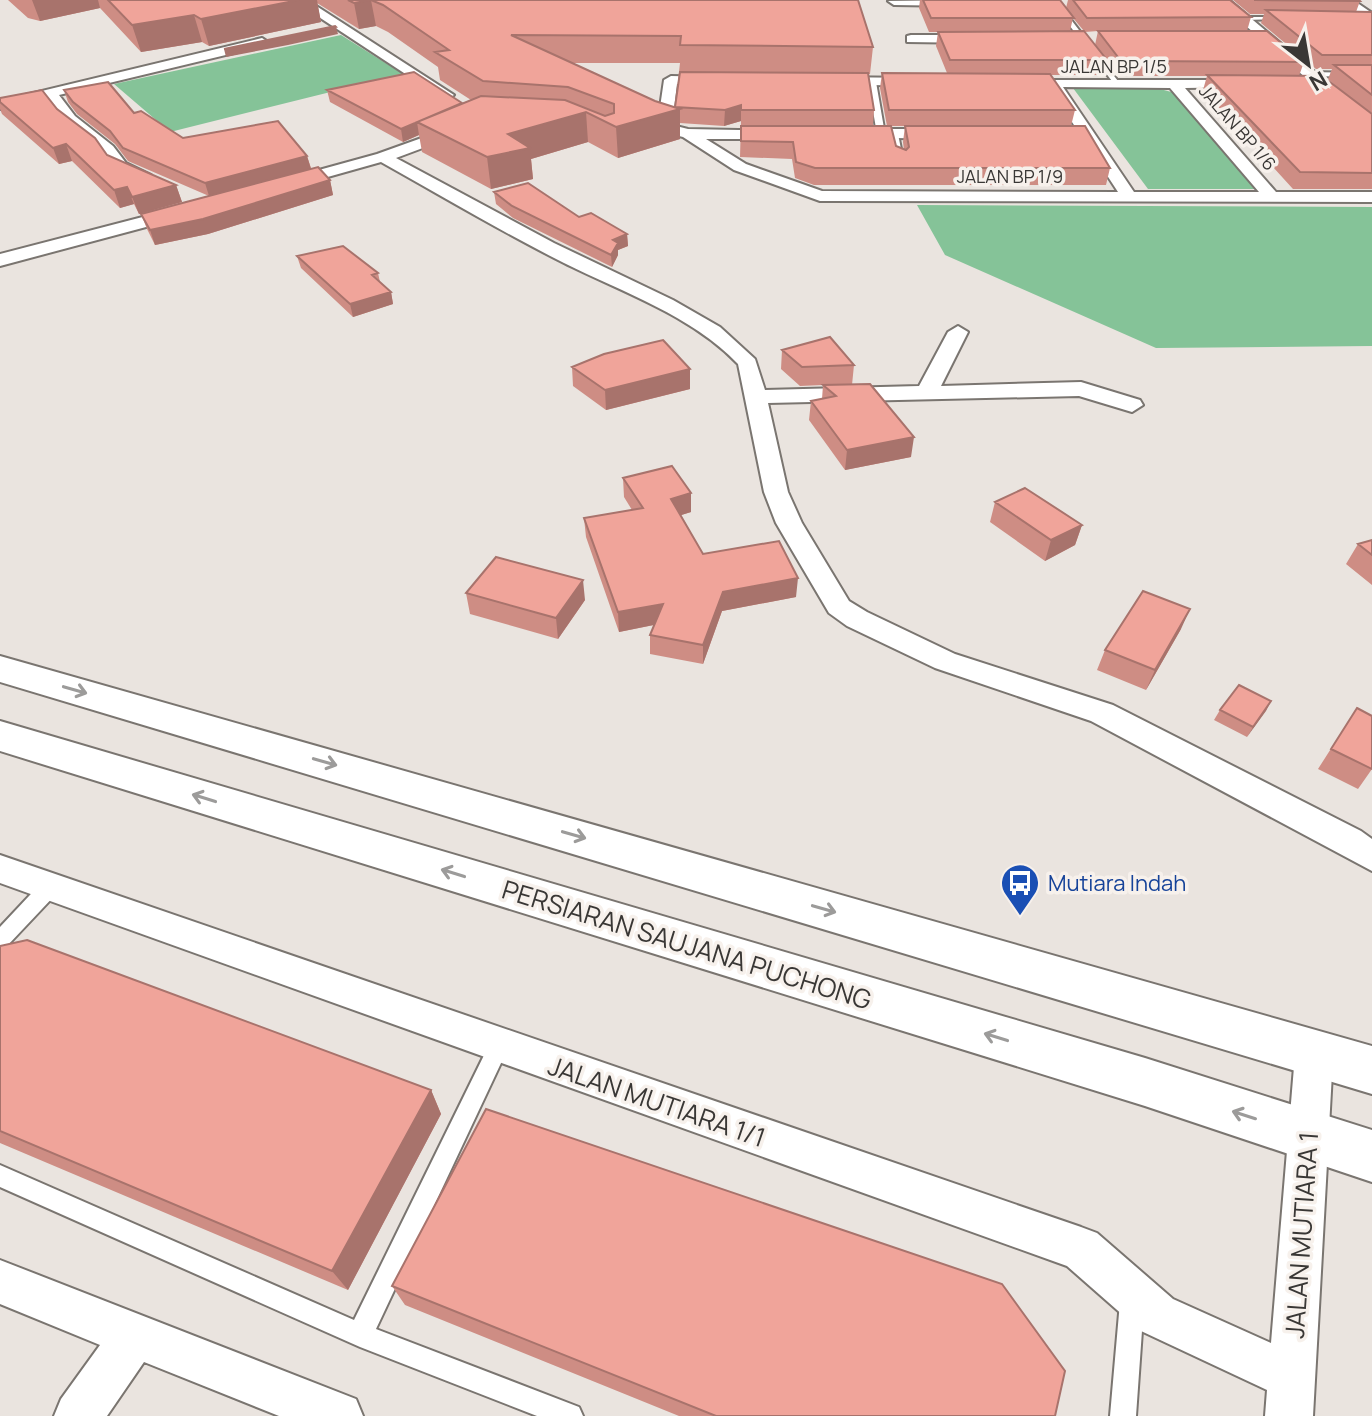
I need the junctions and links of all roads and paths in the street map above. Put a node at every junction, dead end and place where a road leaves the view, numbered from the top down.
1 (299, 0) edge
2 (1223, 0) edge
3 (1049, 1) edge
4 (1208, 1) edge
5 (981, 2) edge
6 (1070, 2) edge
7 (1372, 8) edge
8 (1353, 9) edge
9 (900, 16) edge
10 (1244, 18) junction
11 (1287, 19) edge
12 (1372, 20) edge
13 (282, 38) edge
14 (1251, 38) edge
15 (1267, 38) junction
16 (990, 39) edge
17 (1070, 39) edge
18 (1086, 39) junction
19 (1101, 39) edge
20 (914, 53) dead end
21 (1372, 75) edge
22 (924, 77) edge
23 (1312, 79) junction
24 (731, 81) edge
25 (818, 81) edge
26 (872, 82) junction
27 (994, 83) edge
28 (1053, 83) junction
29 (1118, 83) junction
30 (1174, 84) junction
31 (1261, 84) edge
32 (1289, 84) edge
33 (50, 93) junction
34 (0, 105) edge
35 (1372, 128) edge
36 (688, 134) junction
37 (792, 134) edge
38 (837, 134) edge
39 (887, 134) junction
40 (954, 134) edge
41 (1060, 134) edge
42 (1090, 134) junction
43 (383, 157) junction
44 (901, 162) edge
45 (156, 183) edge
46 (268, 189) edge
47 (1129, 196) junction
48 (1272, 197) junction
49 (1372, 197) edge
50 (196, 199) edge
51 (0, 260) edge
52 (958, 332) dead end
53 (927, 392) junction
54 (757, 397) junction
55 (1132, 405) dead end
56 (0, 669) edge
57 (0, 736) edge
58 (1372, 857) edge
59 (0, 869) edge
60 (51, 886) junction
61 (0, 940) edge
62 (499, 1046) junction
63 (1314, 1055) junction
64 (1372, 1070) edge
65 (1307, 1135) junction
66 (1372, 1156) edge
67 (0, 1176) edge
68 (0, 1282) edge
69 (1133, 1294) junction
70 (360, 1335) junction
71 (134, 1337) junction
72 (1290, 1396) edge
73 (78, 1416) edge
74 (339, 1416) edge
75 (570, 1416) edge
76 (1123, 1416) edge

1 - 43 street
2 - 4 street
2 - 10 street
3 - 6 street
3 - 18 lane
5 - 9 street
7 - 8 street
8 - 12 street
9 - 16 street
9 - 20 street
10 - 11 lane
10 - 15 street
13 - 33 street
14 - 15 street
15 - 23 street
17 - 18 street
18 - 19 street
18 - 29 lane
21 - 23 lane
22 - 26 street
23 - 32 street
23 - 35 street
24 - 36 street, JALAN BP 1/9
25 - 26 street
26 - 39 lane
27 - 28 street, JALAN BP 1/5
28 - 29 street, JALAN BP 1/5
28 - 42 street
29 - 30 street, JALAN BP 1/5
30 - 31 street, JALAN BP 1/5
30 - 48 street, JALAN BP 1/6
33 - 34 street
33 - 45 street
36 - 37 street
36 - 47 street, JALAN BP 1/9
38 - 39 street
39 - 40 street
39 - 44 lane
41 - 42 street
42 - 47 street
43 - 46 street
43 - 54 street
47 - 48 street, JALAN BP 1/9
48 - 49 street, JALAN BP 1/9
50 - 51 street
52 - 53 street
53 - 54 street
53 - 55 street
54 - 58 street
56 -> 63 street
65 -> 57 street, PERSIARAN SAUJANA PUCHONG
59 - 60 street, JALAN MUTIARA 1/1
60 - 61 lane
60 - 62 street, JALAN MUTIARA 1/1
62 - 69 street, JALAN MUTIARA 1/1
62 - 70 lane
63 - 64 street
63 - 65 street, JALAN MUTIARA 1
65 - 66 street, PERSIARAN SAUJANA PUCHONG
65 - 72 street, JALAN MUTIARA 1
67 - 70 lane
68 - 71 street
69 - 72 street, JALAN MUTIARA 1/1
69 - 76 lane
70 - 75 lane
71 - 73 street
71 - 74 street

